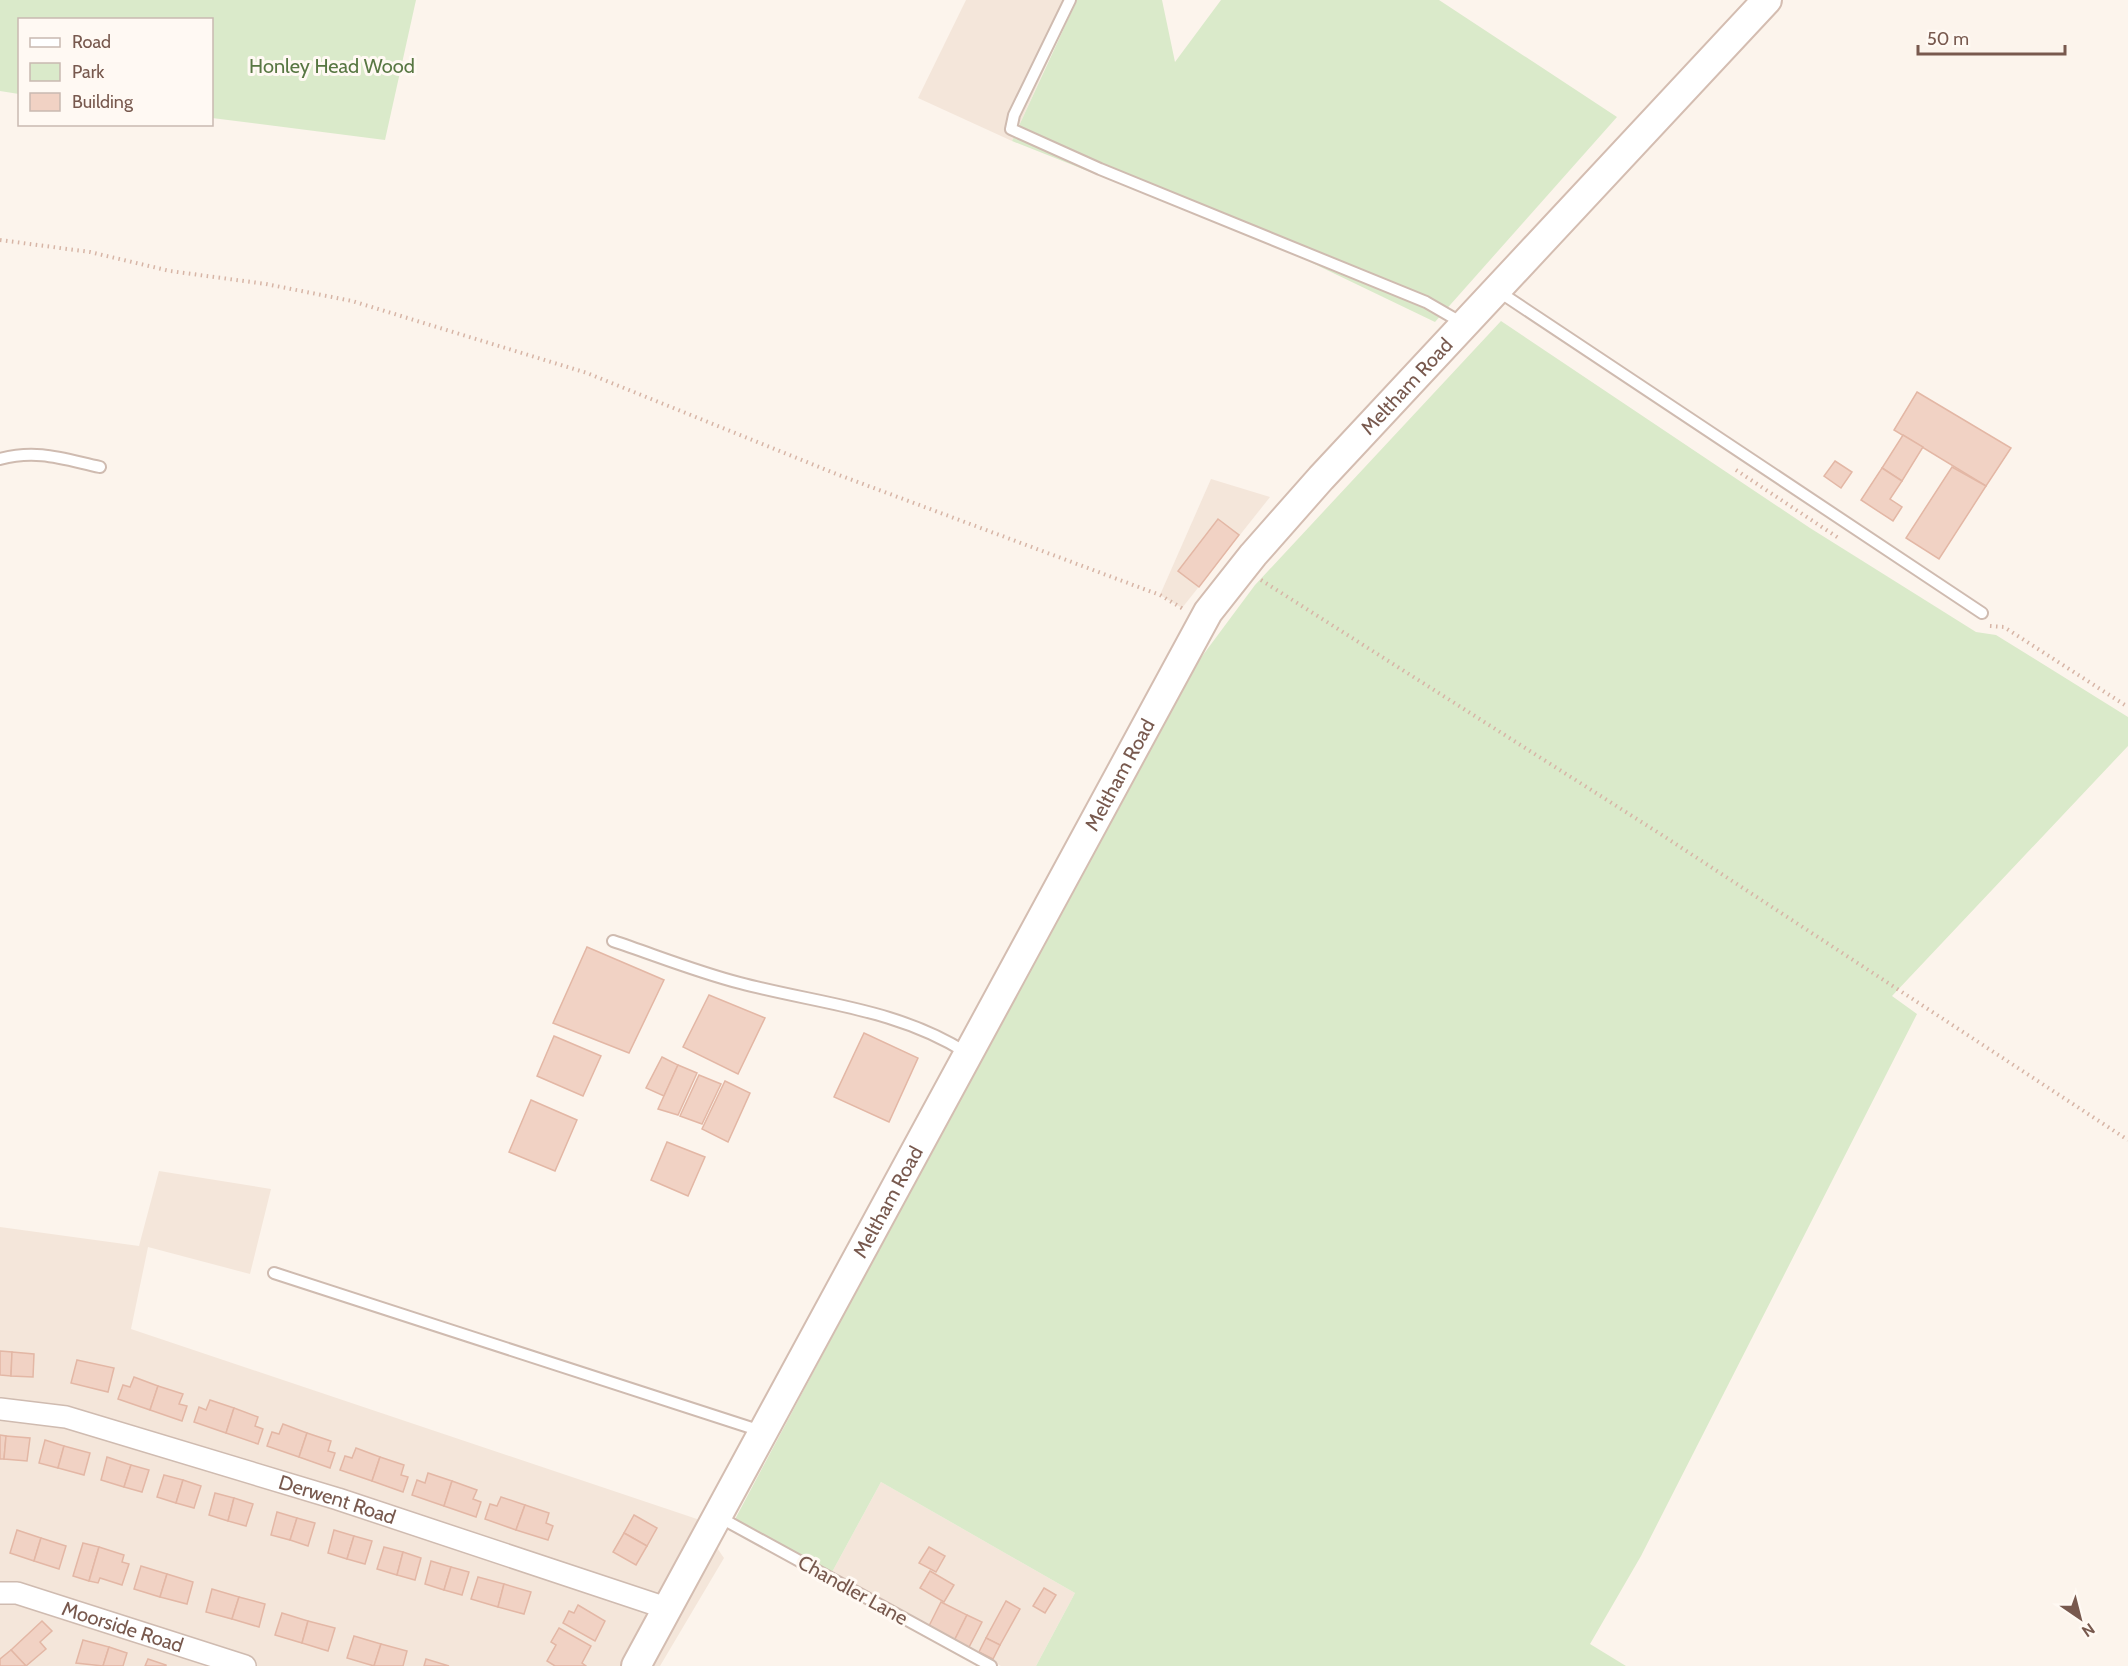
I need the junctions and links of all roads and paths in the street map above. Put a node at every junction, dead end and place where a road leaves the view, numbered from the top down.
1 (1070, 0) edge
2 (1767, 0) edge
3 (0, 240) edge
4 (1497, 291) junction
5 (1464, 324) junction
6 (0, 459) edge
7 (100, 467) dead end
8 (1243, 568) junction
9 (1982, 613) dead end
10 (1204, 620) junction
11 (613, 941) dead end
12 (968, 1053) junction
13 (2128, 1140) edge
14 (274, 1273) dead end
15 (0, 1409) edge
16 (762, 1431) junction
17 (716, 1515) junction
18 (0, 1593) edge
19 (669, 1609) junction
20 (245, 1666) edge
21 (636, 1666) edge
22 (991, 1666) edge

1 - 5 lane
2 - 4 street, Meltham Road
3 - 10 path
4 - 5 street, Meltham Road
4 - 9 lane
5 - 8 street, Meltham Road
6 - 7 lane
8 - 10 street, Meltham Road
8 - 13 path
10 - 12 street, Meltham Road
11 - 12 lane
12 - 16 street, Meltham Road
14 - 16 lane
15 - 19 street, Derwent Road
16 - 17 street, Meltham Road
17 - 19 street, Meltham Road
17 - 22 lane, Chandler Lane
18 - 20 street, Moorside Road
19 - 21 street, Meltham Road

